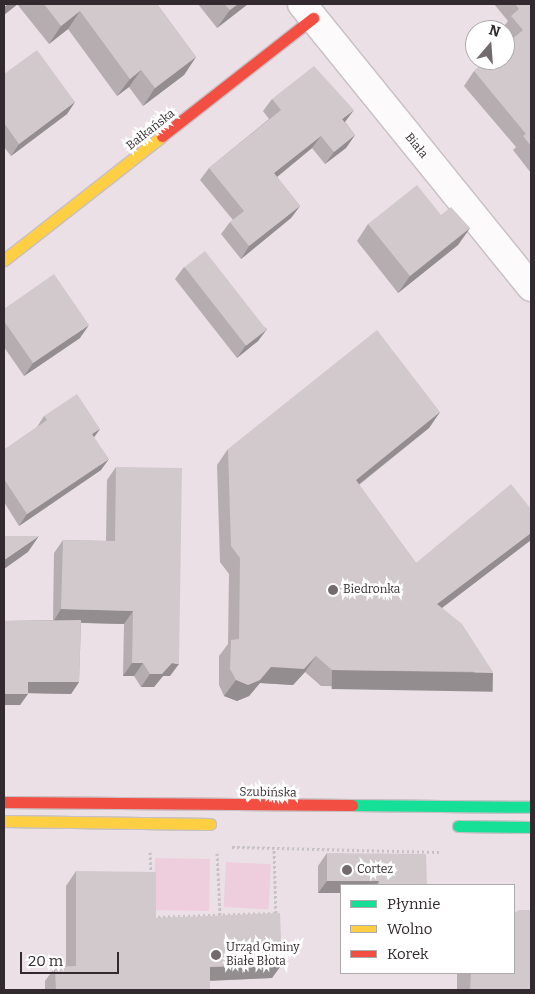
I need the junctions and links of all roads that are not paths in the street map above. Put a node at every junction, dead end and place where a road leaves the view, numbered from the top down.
1 (308, 11) edge
2 (4, 260) edge
3 (531, 287) edge
4 (4, 802) edge
5 (4, 807) edge
6 (531, 807) edge
7 (4, 821) edge
8 (40, 822) junction
9 (219, 824) dead end
10 (444, 826) dead end
11 (531, 827) edge

1 - 2 main road, Bałkańska
1 - 3 street, Biała
4 - 6 main road, Szubińska
5 - 8 street
7 - 8 main road
8 - 9 main road
10 - 11 main road

